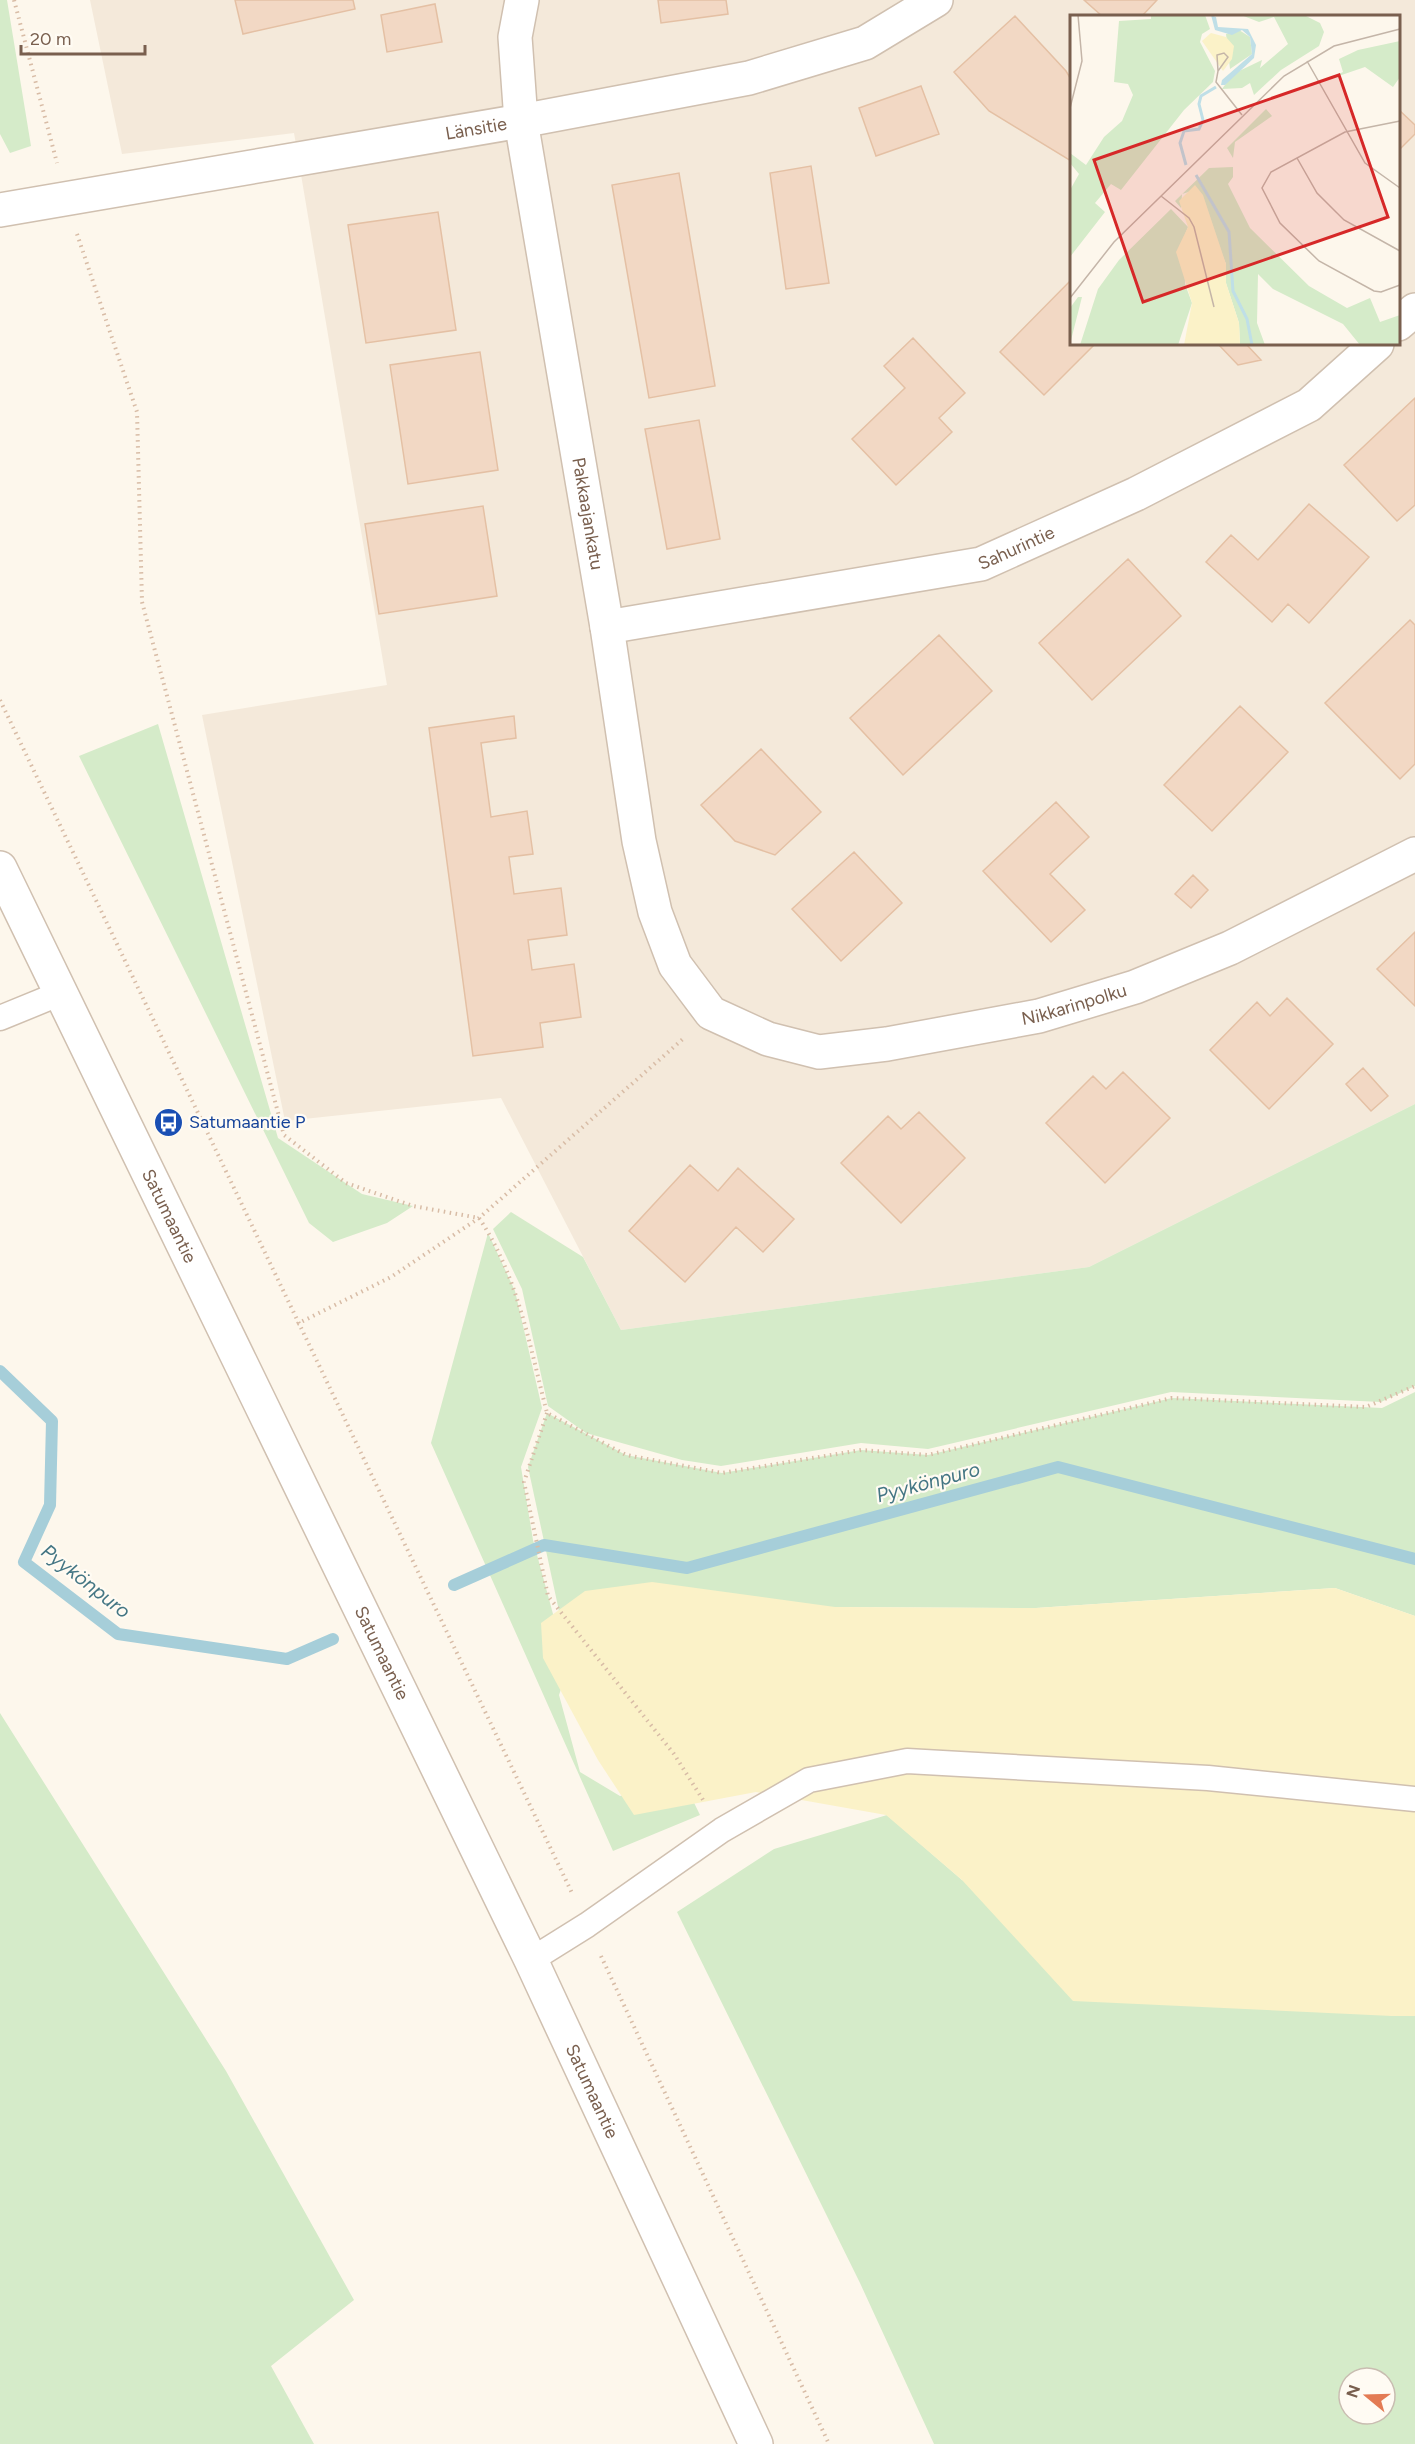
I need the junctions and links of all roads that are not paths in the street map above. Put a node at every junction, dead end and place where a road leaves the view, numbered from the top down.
1 (522, 0) edge
2 (936, 0) edge
3 (522, 121) junction
4 (0, 210) edge
5 (1415, 310) edge
6 (1400, 322) edge
7 (1376, 345) edge
8 (607, 627) junction
9 (1415, 854) edge
10 (0, 868) edge
11 (61, 993) junction
12 (711, 1013) joint
13 (0, 1018) edge
14 (1415, 1799) edge
15 (531, 1960) junction
16 (756, 2444) edge

1 - 3 street, Pakkaajankatu
2 - 3 street, Länsitie
3 - 4 street, Länsitie
3 - 8 street, Pakkaajankatu
5 - 6 street
7 - 8 street, Sahurintie
8 - 12 street, Pakkaajankatu
9 - 12 street, Nikkarinpolku
10 - 11 street, Satumaantie
11 - 13 lane
11 - 15 street, Satumaantie
14 - 15 lane
15 - 16 street, Satumaantie

